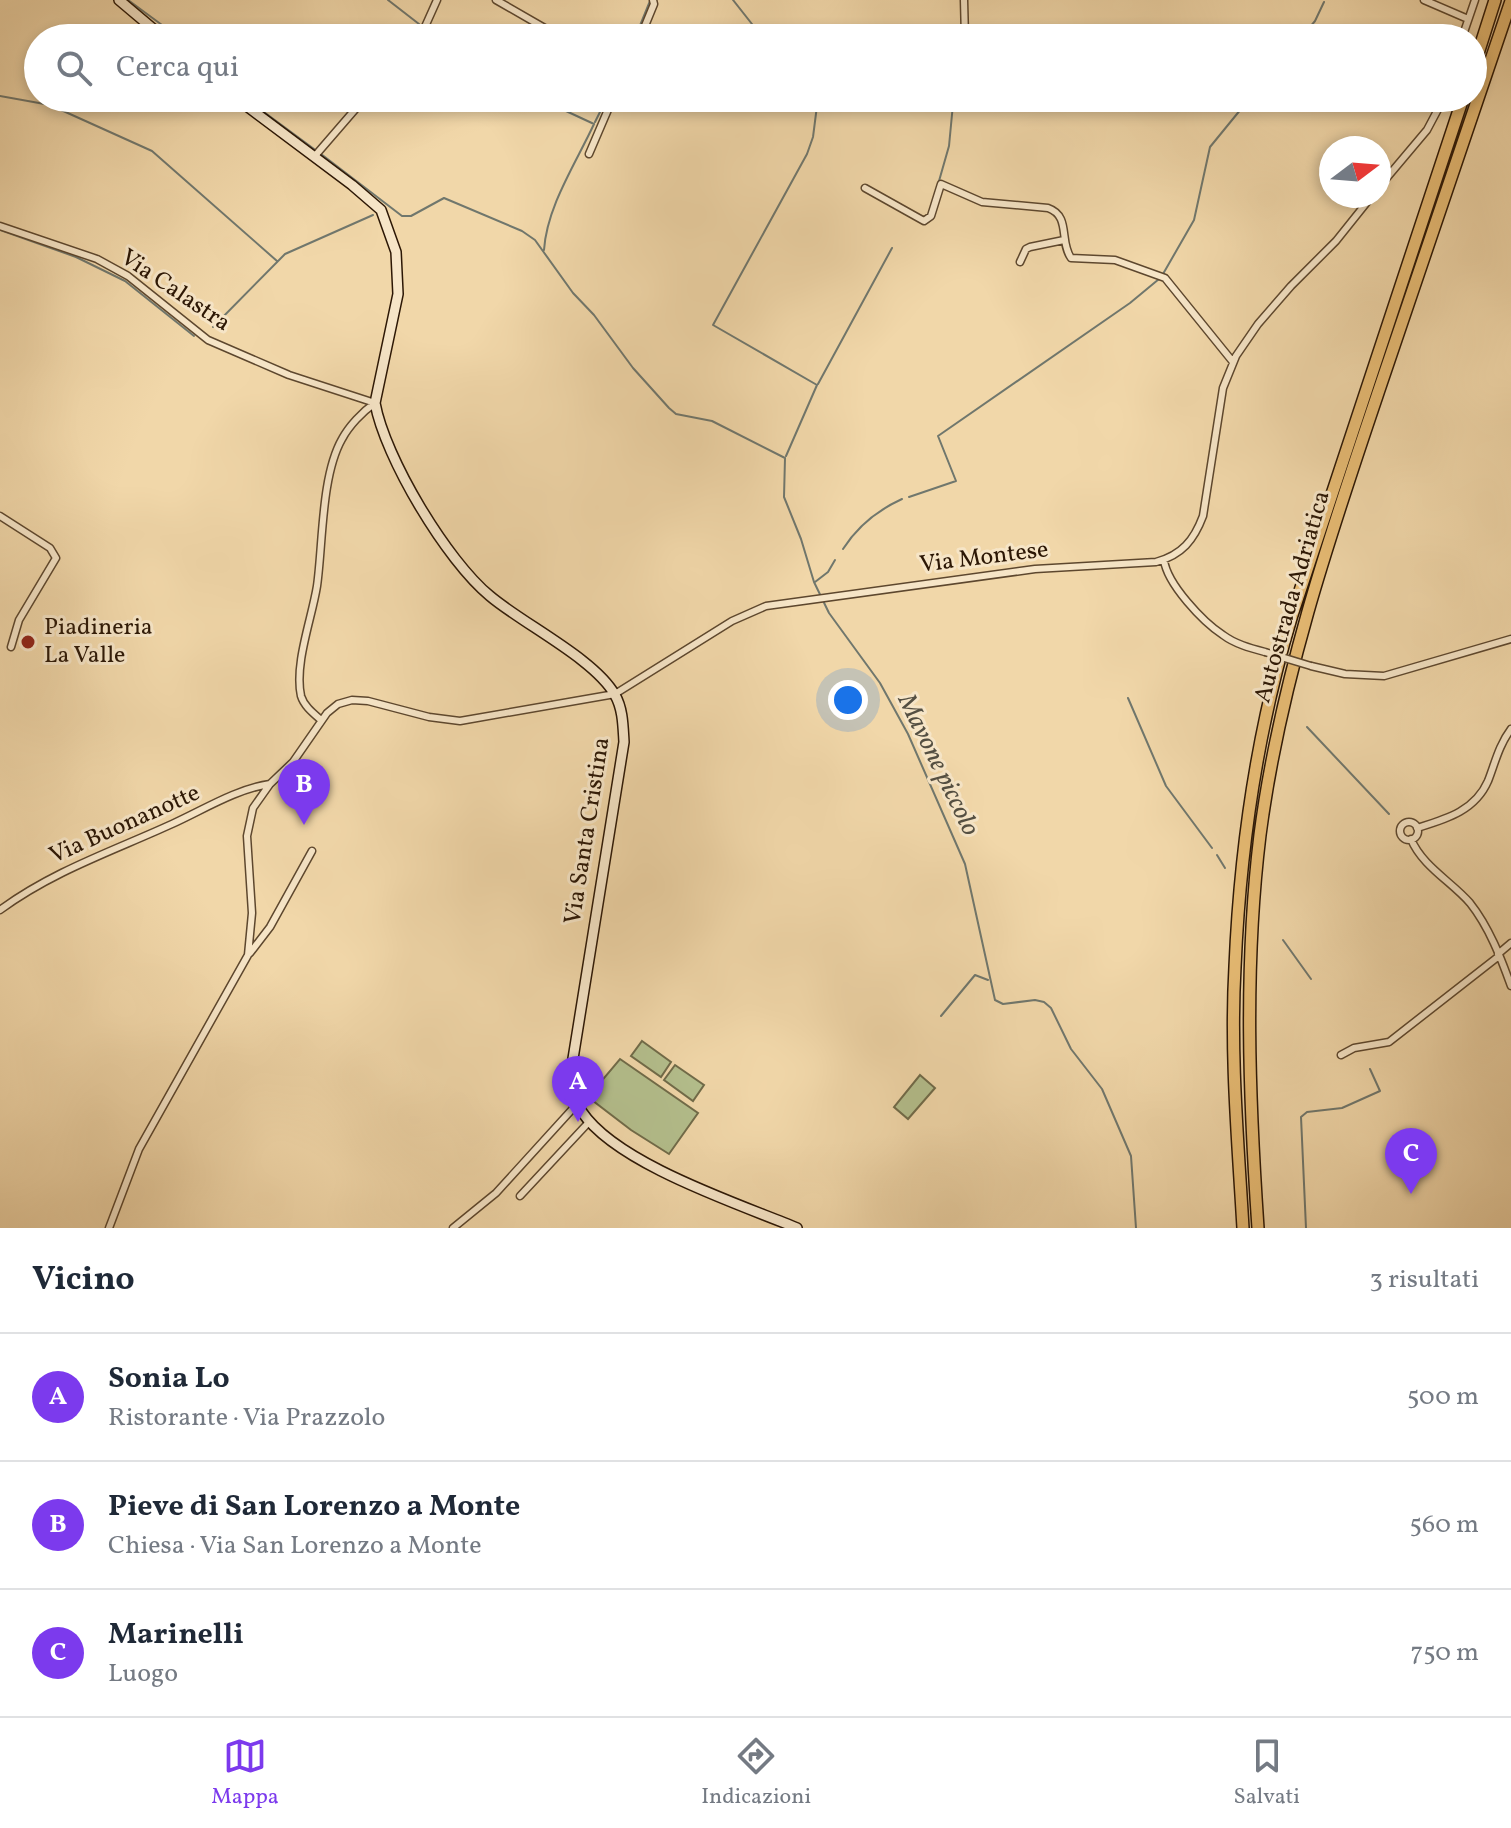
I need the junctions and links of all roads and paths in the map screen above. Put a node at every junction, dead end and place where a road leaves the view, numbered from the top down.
1 (119, 0) edge
2 (437, 0) edge
3 (496, 0) edge
4 (653, 0) edge
5 (964, 0) edge
6 (1424, 0) edge
7 (1475, 0) edge
8 (1495, 0) edge
9 (1511, 2) edge
10 (1468, 19) junction
11 (147, 24) edge
12 (426, 24) edge
13 (538, 24) edge
14 (645, 24) edge
15 (965, 24) edge
16 (1466, 24) edge
17 (1487, 25) edge
18 (1487, 73) edge
19 (255, 112) edge
20 (353, 112) edge
21 (607, 112) edge
22 (1437, 112) edge
23 (1458, 112) edge
24 (1474, 112) edge
25 (589, 154) dead end
26 (314, 157) junction
27 (1391, 173) edge
28 (865, 188) dead end
29 (1362, 208) edge
30 (0, 226) edge
31 (1064, 240) junction
32 (1020, 262) dead end
33 (1233, 362) junction
34 (375, 403) junction
35 (0, 516) edge
36 (1164, 560) junction
37 (1511, 639) edge
38 (11, 647) dead end
39 (615, 694) junction
40 (321, 720) junction
41 (1511, 729) edge
42 (270, 784) junction
43 (1417, 828) junction
44 (1411, 839) junction
45 (312, 851) dead end
46 (0, 910) edge
47 (1511, 943) edge
48 (248, 955) junction
49 (1499, 955) junction
50 (1510, 981) edge
51 (1341, 1055) dead end
52 (577, 1104) junction
53 (589, 1122) junction
54 (520, 1196) dead end
55 (109, 1228) edge
56 (453, 1228) edge
57 (797, 1228) edge
58 (1243, 1228) edge
59 (1258, 1228) edge

1 - 11 street
2 - 12 street
3 - 13 street
4 - 14 street
5 - 15 street
6 - 10 street
7 - 10 street
8 - 17 highway
9 - 18 highway, Autostrada Adriatica
10 - 16 street
19 - 26 street
20 - 26 street
21 - 25 street
22 - 27 street
23 - 58 highway, Autostrada Adriatica
24 - 59 highway, Autostrada Adriatica
26 - 34 street
28 - 31 street
29 - 33 street
30 - 34 street, Via Calastra
31 - 32 street
31 - 33 street
33 - 36 street
34 - 39 street
34 - 40 street
35 - 38 street
36 - 37 street, bridge
36 - 39 street, Via Montese
39 - 40 street
39 - 52 street, Via Santa Cristina
40 - 42 street
41 - 43 street
42 - 46 street, Via Buonanotte
42 - 48 street
43 - 44 street
43 - 44 street
44 - 49 street
45 - 48 street
47 - 49 street
48 - 55 street
49 - 50 street
49 - 51 street
52 - 53 street, Via Santa Cristina
52 - 56 street
53 - 54 street
53 - 57 street, Via Santa Cristina

